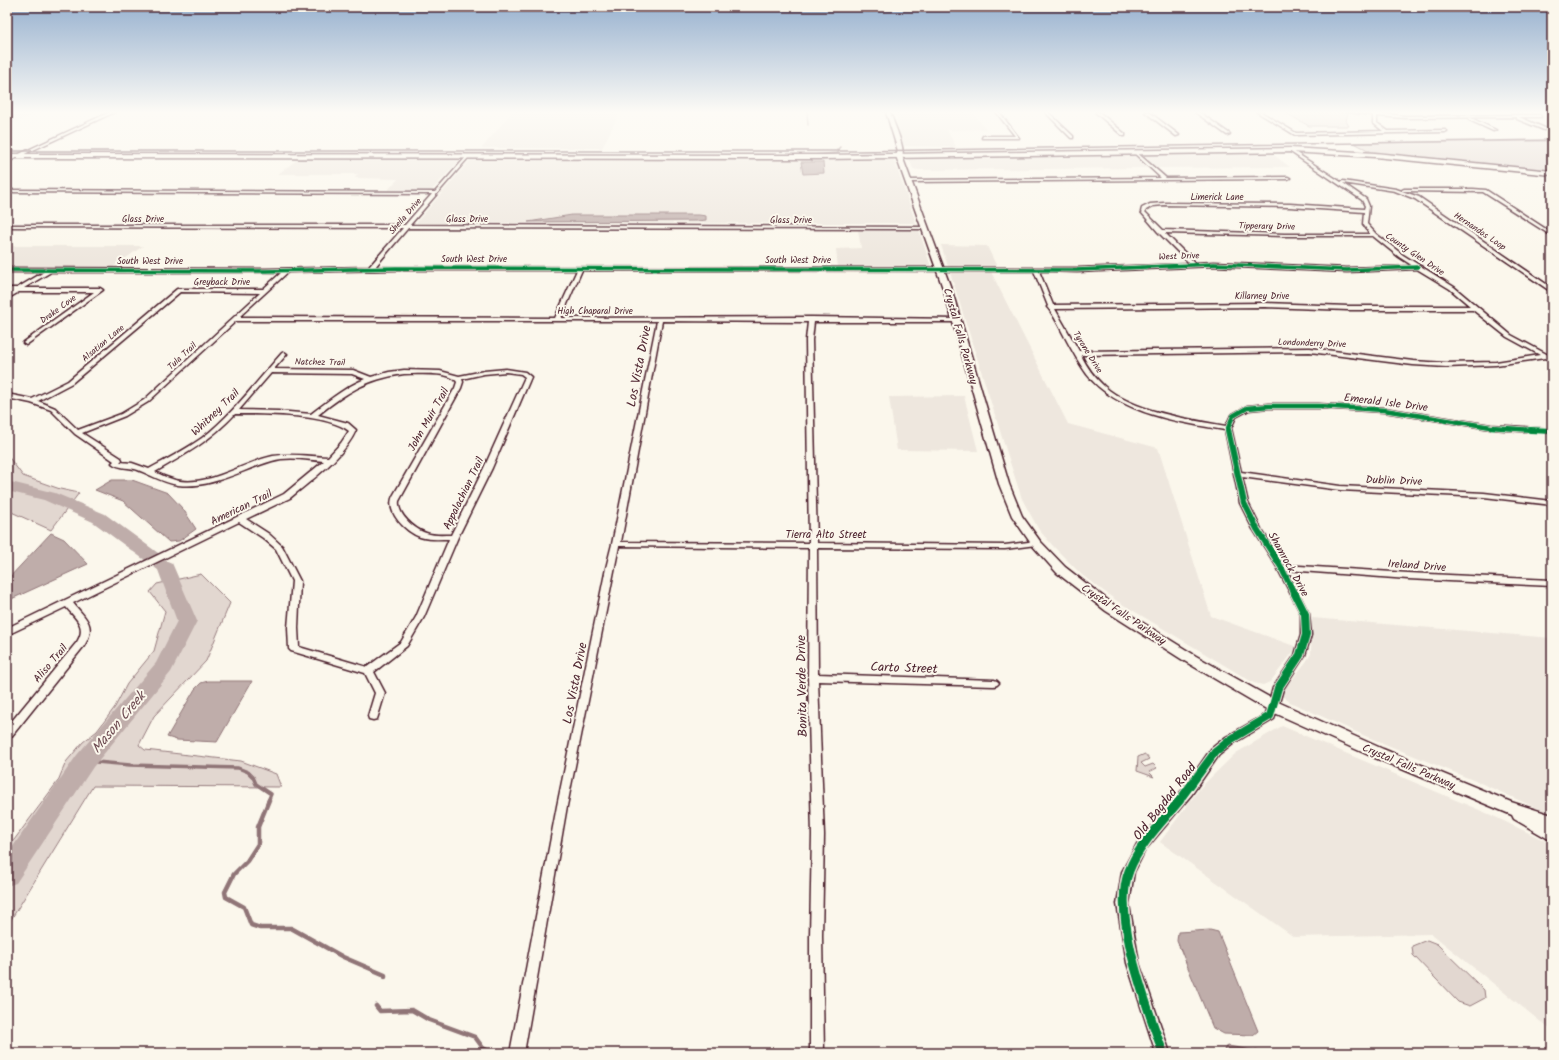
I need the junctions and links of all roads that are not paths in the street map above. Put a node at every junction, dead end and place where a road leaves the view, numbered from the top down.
1 (463, 161) edge
2 (901, 161) edge
3 (1146, 161) edge
4 (1307, 161) edge
5 (1440, 161) edge
6 (1552, 173) edge
7 (1164, 178) junction
8 (1288, 178) dead end
9 (1335, 180) junction
10 (908, 181) junction
11 (7, 190) edge
12 (1396, 190) junction
13 (436, 193) junction
14 (1366, 212) junction
15 (7, 226) edge
16 (406, 227) junction
17 (926, 228) junction
18 (1160, 231) junction
19 (1374, 235) junction
20 (1552, 236) edge
21 (1192, 264) junction
22 (1418, 267) junction
23 (371, 268) junction
24 (580, 268) junction
25 (941, 269) junction
26 (1036, 269) junction
27 (7, 270) edge
28 (50, 270) junction
29 (286, 271) junction
30 (7, 290) edge
31 (19, 290) junction
32 (180, 290) joint
33 (1552, 290) edge
34 (264, 291) junction
35 (7, 297) edge
36 (1050, 307) junction
37 (1474, 308) junction
38 (234, 319) junction
39 (660, 319) junction
40 (811, 319) junction
41 (557, 320) junction
42 (956, 320) junction
43 (26, 343) dead end
44 (1077, 353) junction
45 (284, 354) dead end
46 (1545, 356) junction
47 (1552, 359) edge
48 (269, 371) junction
49 (458, 378) junction
50 (370, 379) junction
51 (7, 396) edge
52 (33, 401) junction
53 (234, 412) junction
54 (312, 417) junction
55 (1228, 428) junction
56 (1552, 430) edge
57 (77, 433) junction
58 (328, 460) junction
59 (149, 472) junction
60 (1237, 474) junction
61 (1552, 503) edge
62 (240, 520) junction
63 (454, 537) junction
64 (1036, 543) junction
65 (616, 544) junction
66 (813, 545) junction
67 (1281, 567) junction
68 (1552, 583) edge
69 (68, 603) junction
70 (7, 632) edge
71 (369, 671) junction
72 (812, 677) junction
73 (994, 683) dead end
74 (1273, 706) junction
75 (373, 716) dead end
76 (7, 734) edge
77 (1507, 808) junction
78 (1552, 821) edge
79 (1552, 835) edge
80 (517, 1053) edge
81 (817, 1053) edge
82 (1163, 1053) edge

1 - 13 street, Sheila Drive
2 - 10 main road, Crystal Falls Parkway
3 - 7 street
4 - 9 street, County Glen Drive
5 - 6 main road
7 - 8 street
7 - 10 street
9 - 12 street, Hernandos Loop
9 - 14 street, County Glen Drive
10 - 17 main road, Crystal Falls Parkway
11 - 13 street
12 - 20 street, Hernandos Loop
12 - 33 street, Hernandos Loop
13 - 16 street, Sheila Drive
14 - 18 street, Limerick Lane
14 - 19 street, County Glen Drive
15 - 16 street, Glass Drive
16 - 17 street, Glass Drive
16 - 23 street, Sheila Drive
17 - 25 main road, Crystal Falls Parkway
18 - 19 street, Tipperary Drive
18 - 21 street, Limerick Lane
19 - 22 street, County Glen Drive
21 - 22 street, West Drive
21 - 26 street, West Drive
22 - 37 street, County Glen Drive
23 - 24 street, South West Drive
23 - 29 street, South West Drive
24 - 25 street, South West Drive
24 - 41 street
25 - 26 street, West Drive
25 - 42 main road, Crystal Falls Parkway
26 - 36 street, Tyrone Drive
27 - 28 street, South West Drive
28 - 29 street, South West Drive
28 - 31 street
29 - 34 street, Tula Trail
30 - 31 street
31 - 35 street
31 - 43 street, Drake Cove
32 - 34 street, Greyback Drive
32 - 52 street, Alsatian Lane
34 - 38 street, Tula Trail
36 - 37 street, Killarney Drive
36 - 44 street, Tyrone Drive
37 - 46 street, County Glen Drive
38 - 41 street, High Chaparal Drive
38 - 57 street, Tula Trail
39 - 40 street, High Chaparal Drive
39 - 41 street, High Chaparal Drive
39 - 65 street, Los Vista Drive
40 - 42 street, High Chaparal Drive
40 - 66 street, Bonita Verde Drive
42 - 64 main road, Crystal Falls Parkway
44 - 46 street, Londonderry Drive
44 - 55 street, Tyrone Drive
45 - 48 street, Whitney Trail
46 - 47 street, County Glen Drive
48 - 50 street, Natchez Trail
48 - 53 street, Whitney Trail
49 - 50 street, John Muir Trail
49 - 63 street, John Muir Trail
49 - 63 street, Appalachian Trail
50 - 54 street, John Muir Trail
51 - 52 street
52 - 57 street
53 - 54 street, American Trail
53 - 59 street, Whitney Trail
54 - 58 street, American Trail
55 - 56 street, Emerald Isle Drive
55 - 60 street, Shamrock Drive
57 - 59 street
58 - 59 street
58 - 62 street, American Trail
60 - 61 street, Dublin Drive
60 - 67 street, Shamrock Drive
62 - 69 street, American Trail
62 - 71 street
63 - 71 street, Appalachian Trail
64 - 66 street, Tierra Alto Street
64 - 74 main road, Crystal Falls Parkway
65 - 66 street, Tierra Alto Street
65 - 80 street, Los Vista Drive
66 - 72 street, Bonita Verde Drive
67 - 68 street, Ireland Drive
67 - 74 street, Shamrock Drive
69 - 70 street, American Trail
69 - 76 street, Aliso Trail
71 - 75 street
72 - 73 street, Carto Street
72 - 81 street, Bonita Verde Drive
74 - 77 main road, Crystal Falls Parkway
74 - 82 street, Old Bagdad Road
77 - 78 main road, Crystal Falls Parkway
77 - 79 main road, Crystal Falls Parkway

